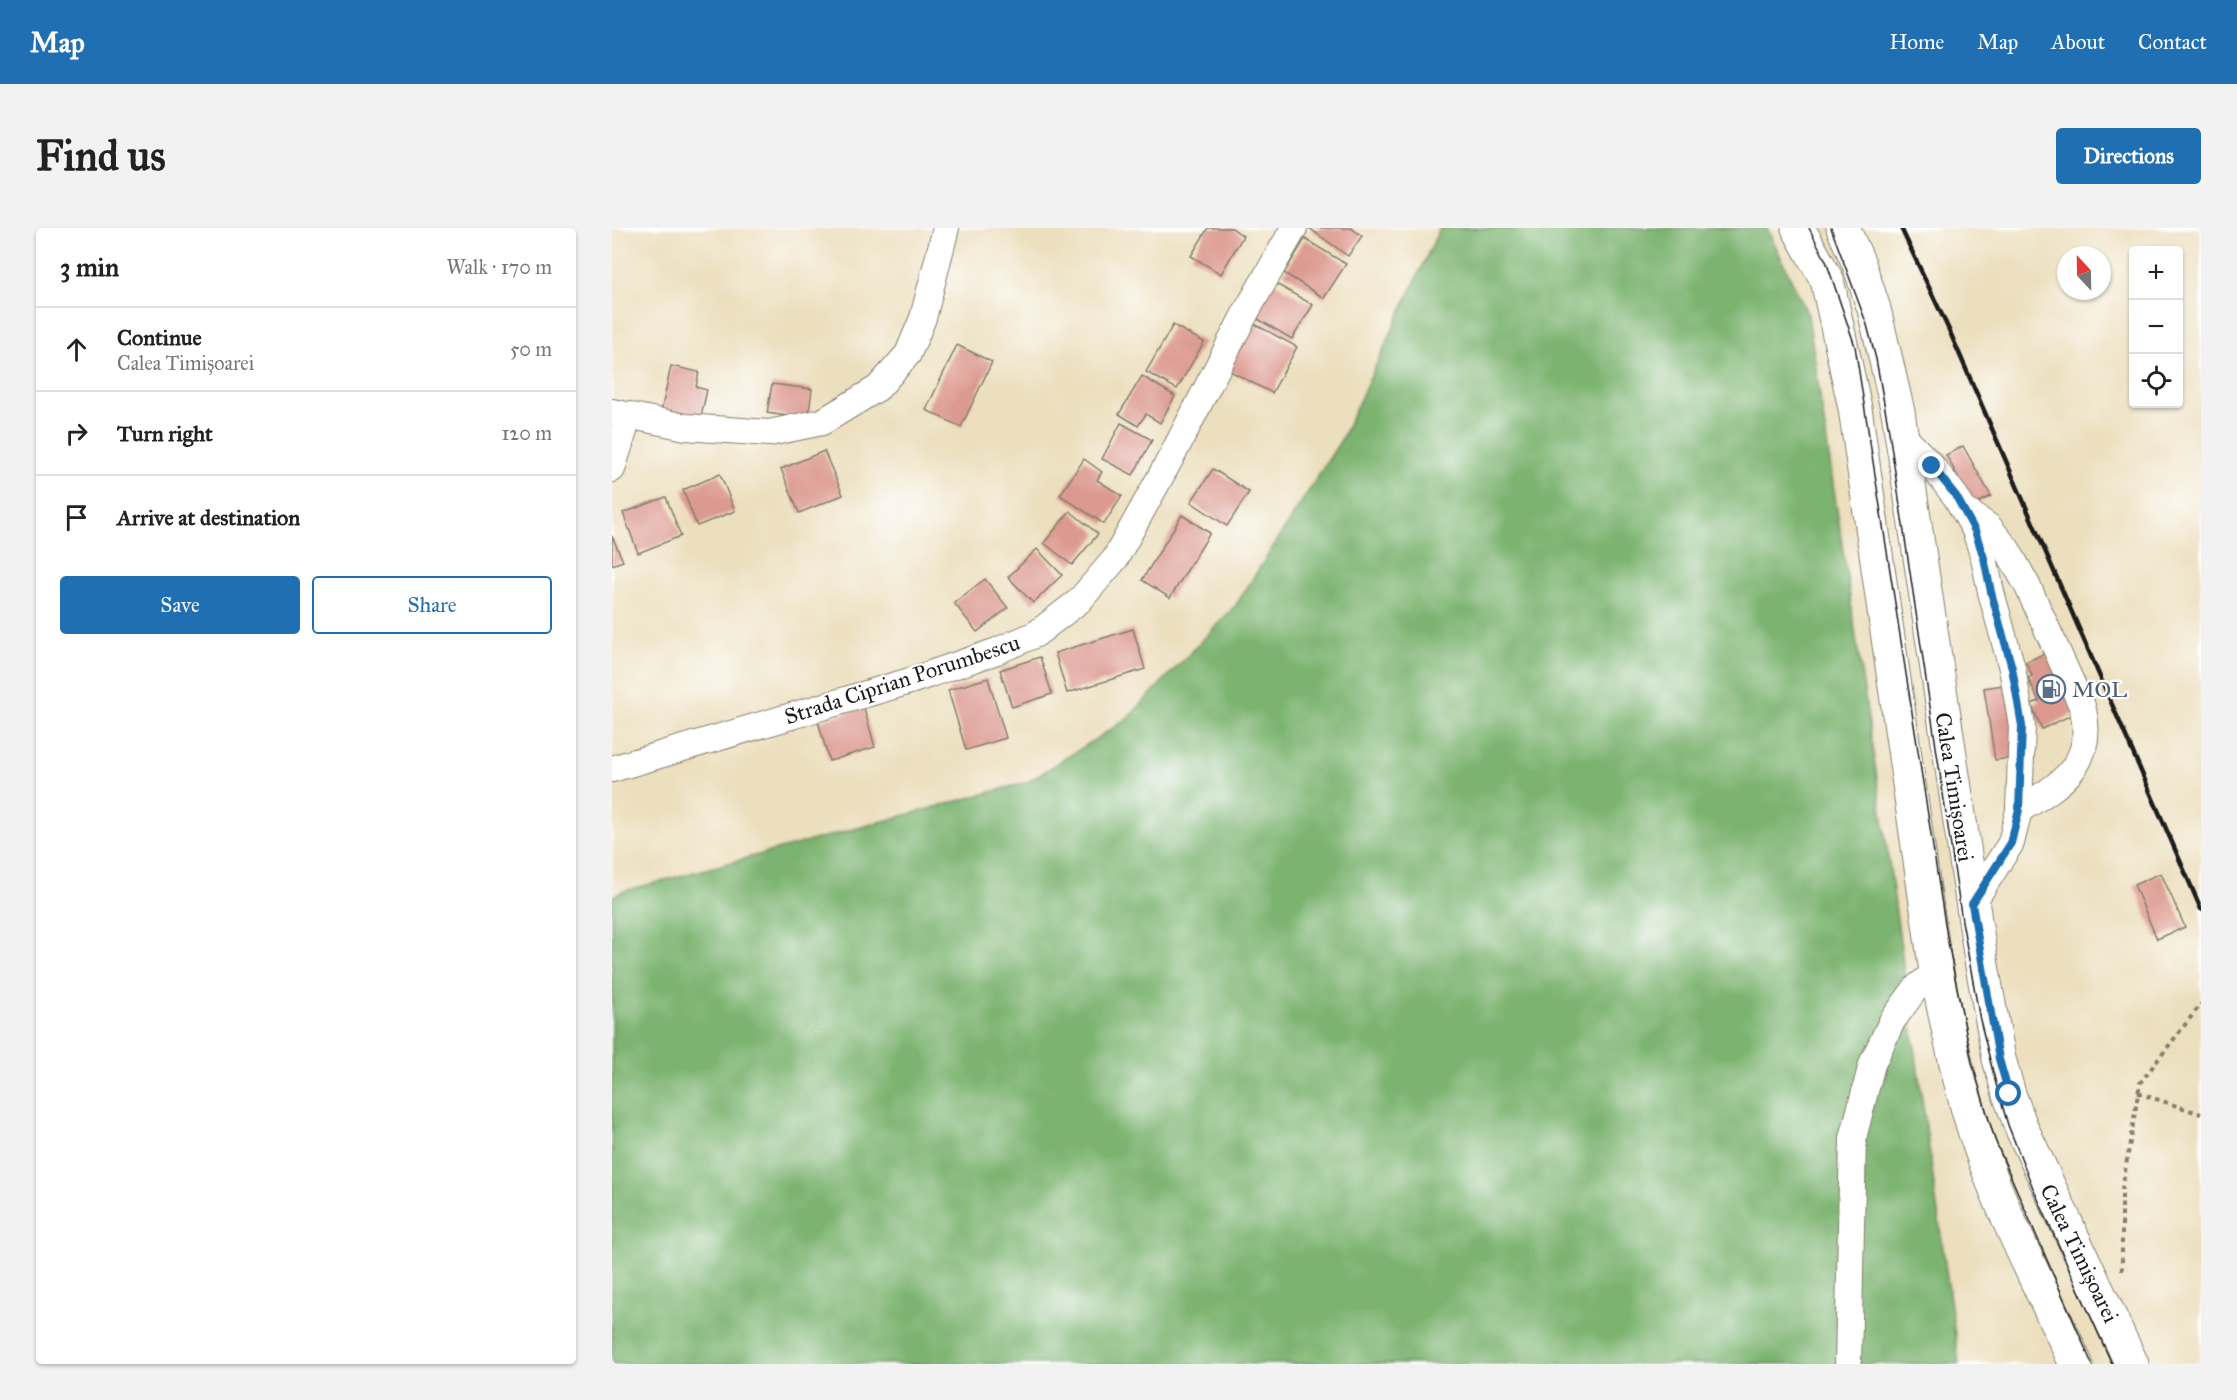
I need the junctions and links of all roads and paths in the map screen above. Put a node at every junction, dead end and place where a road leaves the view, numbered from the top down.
1 (946, 228) edge
2 (1294, 228) edge
3 (1798, 228) edge
4 (1843, 228) edge
5 (621, 413) edge
6 (1902, 435) junction
7 (612, 469) edge
8 (1965, 510) junction
9 (612, 769) edge
10 (2019, 810) junction
11 (1972, 904) junction
12 (1936, 972) junction
13 (2201, 1004) edge
14 (2138, 1094) junction
15 (2201, 1114) edge
16 (2122, 1272) dead end
17 (1848, 1364) edge
18 (2076, 1364) edge
19 (2132, 1364) edge

1 - 5 street
2 - 9 street, Strada Ciprian Porumbescu
3 - 12 main road, Calea Timișoarei
4 - 6 main road, Calea Timișoarei
5 - 7 street
6 - 8 street
6 - 11 main road, Calea Timișoarei
8 - 10 street
8 - 10 street
10 - 11 street
11 - 19 main road, Calea Timișoarei
12 - 17 street
12 - 18 main road, Calea Timișoarei
13 - 14 path
14 - 15 path
14 - 16 path

